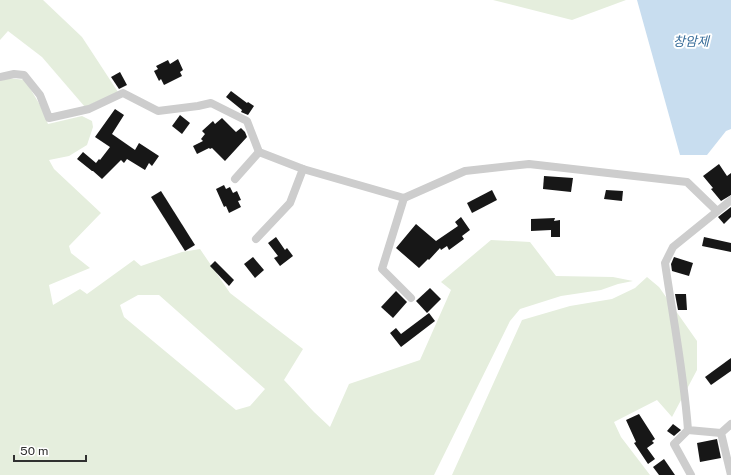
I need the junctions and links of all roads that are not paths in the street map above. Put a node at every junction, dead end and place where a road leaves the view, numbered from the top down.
1 (0, 77) edge
2 (259, 152) junction
3 (303, 169) junction
4 (235, 179) dead end
5 (404, 198) junction
6 (731, 200) edge
7 (717, 211) junction
8 (256, 239) dead end
9 (411, 298) dead end
10 (731, 424) edge
11 (688, 430) junction
12 (721, 433) junction
13 (691, 475) edge
14 (731, 475) edge

1 - 2 street
2 - 3 street
2 - 4 street
3 - 5 street
3 - 8 street
5 - 7 street
5 - 9 street
6 - 7 street
7 - 11 street
10 - 12 street
11 - 12 street
11 - 13 street
12 - 14 street

